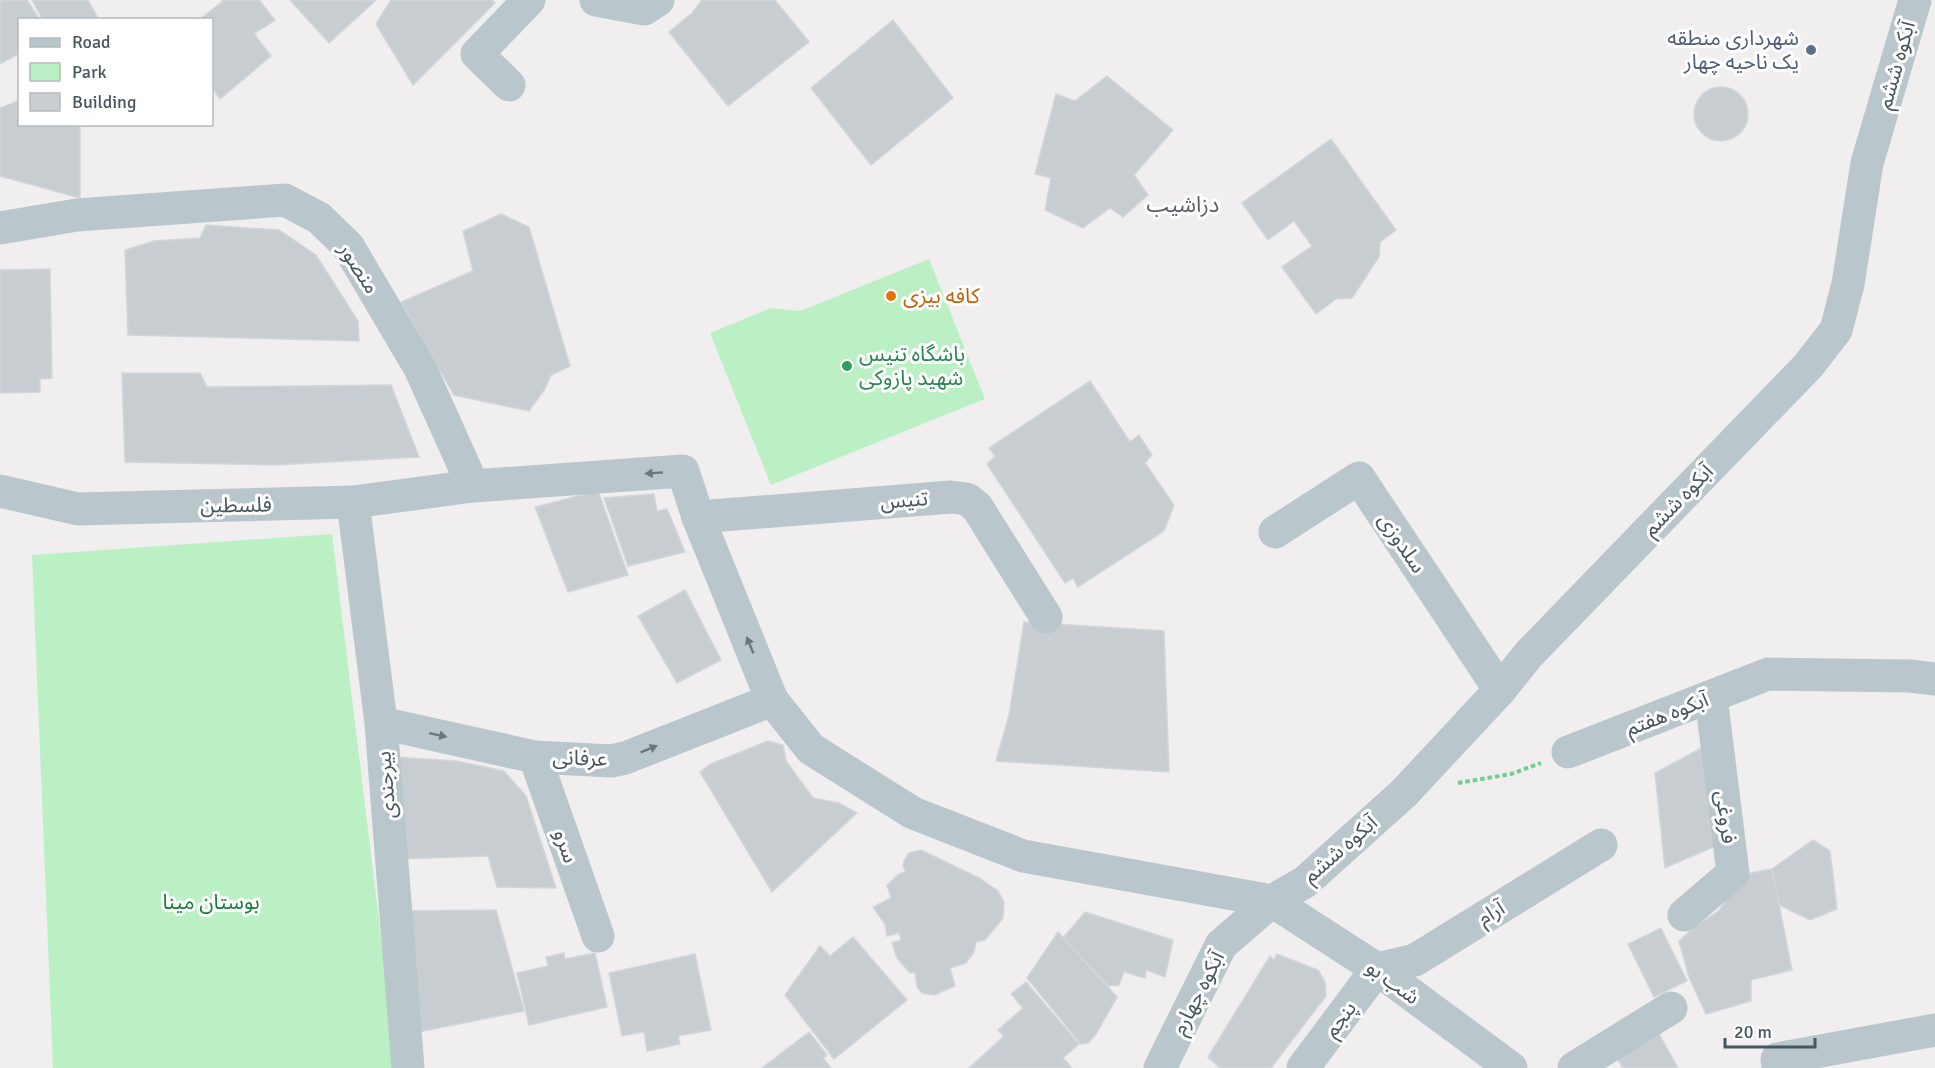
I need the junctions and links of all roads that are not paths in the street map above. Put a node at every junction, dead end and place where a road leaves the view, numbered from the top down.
1 (529, 0) edge
2 (596, 0) edge
3 (1915, 0) edge
4 (651, 4) edge
5 (509, 85) dead end
6 (0, 228) edge
7 (473, 486) junction
8 (0, 491) edge
9 (353, 502) junction
10 (698, 517) junction
11 (1275, 532) dead end
12 (1046, 617) dead end
13 (1935, 680) edge
14 (1500, 690) junction
15 (1711, 697) junction
16 (772, 700) junction
17 (381, 723) junction
18 (1568, 752) road end
19 (535, 757) junction
20 (1602, 845) dead end
21 (1272, 901) junction
22 (1684, 915) dead end
23 (598, 936) dead end
24 (1377, 969) junction
25 (1671, 1008) dead end
26 (1935, 1030) edge
27 (408, 1068) edge
28 (1160, 1068) edge
29 (1303, 1068) edge
30 (1511, 1068) edge
31 (1574, 1068) edge
32 (1778, 1068) edge

1 - 5 street
2 - 4 street
3 - 14 street, آبکوه ششم
6 - 7 street, منصور
7 - 9 street, فلسطین
10 -> 7 street, فلسطین
8 - 9 street, فلسطین
9 - 17 street, بیرجندی
10 - 12 street, تنیس
16 -> 10 street
11 - 14 street, سلدوزی
13 - 15 street, آبکوه هفتم
14 - 21 street, آبکوه ششم
15 - 18 street, آبکوه هفتم
15 - 22 street, فروغی
19 -> 16 street, عرفانی
16 - 21 street
17 -> 19 street, عرفانی
17 - 27 street, بیرجندی
19 - 23 street, سرو
20 - 24 street, آرام
21 - 24 street, شب بو
21 - 28 street, آبکوه چهارم
24 - 29 street, پنجم
24 - 30 street, شب بو
25 - 31 street
26 - 32 street

